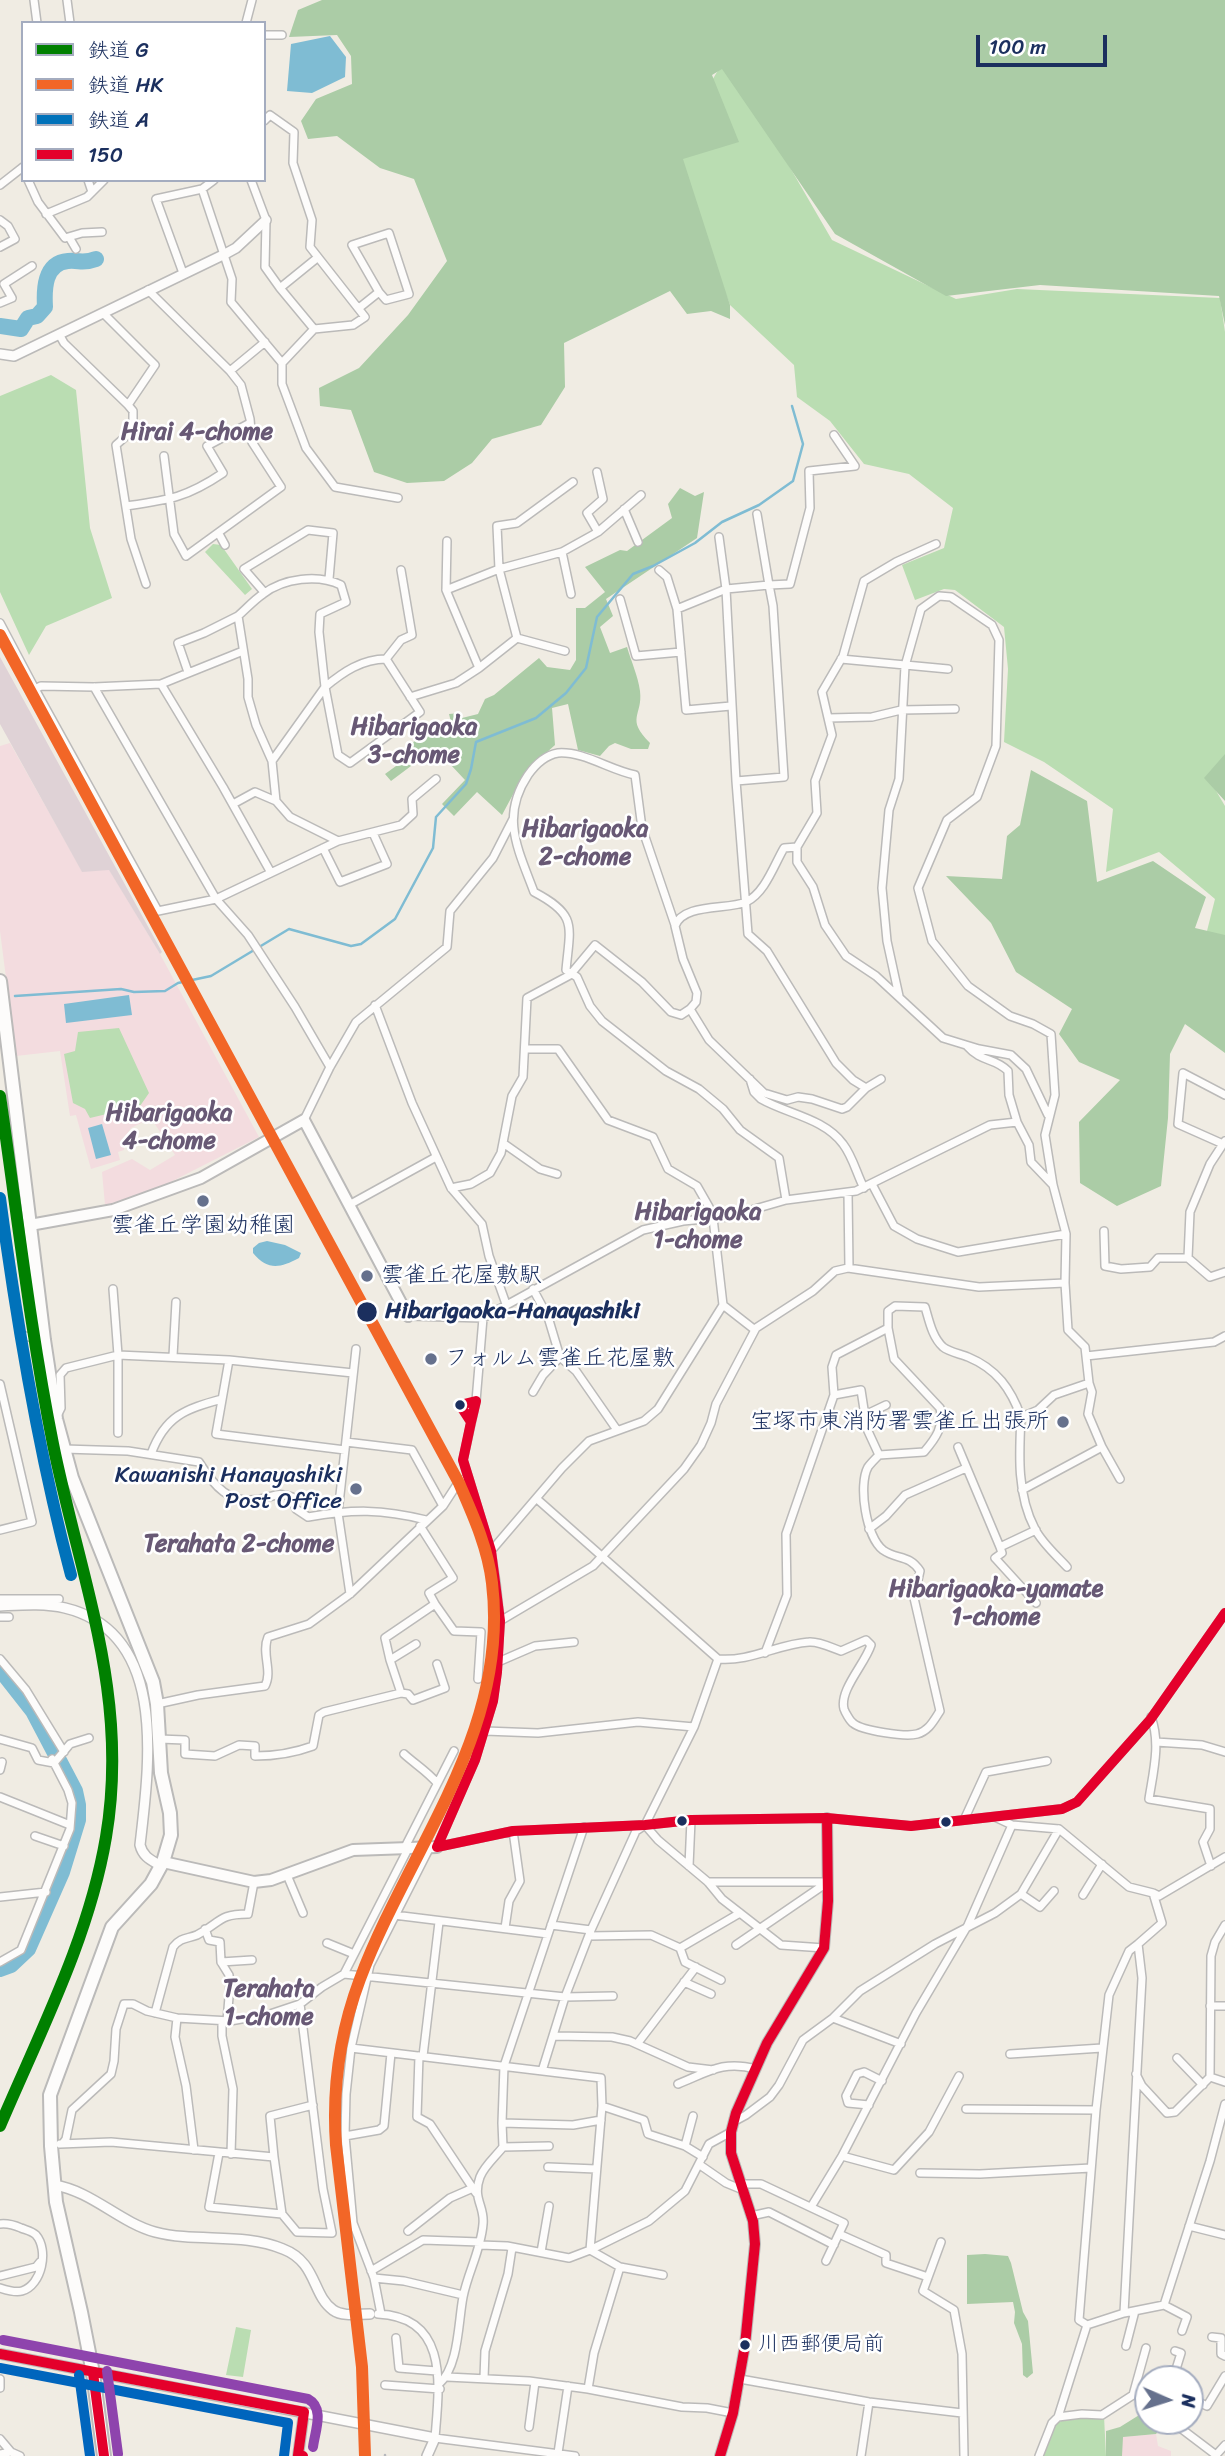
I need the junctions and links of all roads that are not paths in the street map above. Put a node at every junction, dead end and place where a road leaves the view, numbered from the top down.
1 (34, 0) edge
2 (67, 0) edge
3 (252, 0) edge
4 (37, 21) edge
5 (70, 21) edge
6 (247, 21) edge
7 (266, 35) edge
8 (282, 35) dead end
9 (266, 119) edge
10 (21, 169) edge
11 (29, 182) edge
12 (89, 182) edge
13 (102, 182) edge
14 (212, 182) edge
15 (252, 182) edge
16 (0, 185) edge
17 (202, 190) junction
18 (92, 192) junction
19 (46, 214) junction
20 (0, 220) edge
21 (265, 220) junction
22 (102, 232) dead end
23 (69, 237) junction
24 (0, 247) edge
25 (76, 249) dead end
26 (225, 254) junction
27 (317, 258) junction
28 (32, 266) dead end
29 (183, 273) junction
30 (280, 288) junction
31 (148, 290) junction
32 (379, 292) junction
33 (0, 303) edge
34 (359, 308) junction
35 (103, 313) junction
36 (314, 329) junction
37 (59, 334) junction
38 (265, 342) junction
39 (0, 354) edge
40 (282, 363) junction
41 (230, 371) junction
42 (128, 405) junction
43 (250, 424) junction
44 (834, 435) dead end
45 (164, 456) dead end
46 (597, 472) dead end
47 (573, 482) dead end
48 (641, 495) dead end
49 (398, 498) dead end
50 (172, 499) junction
51 (126, 506) junction
52 (624, 509) junction
53 (758, 514) dead end
54 (598, 532) junction
55 (219, 534) junction
56 (719, 537) dead end
57 (447, 541) dead end
58 (638, 542) dead end
59 (936, 544) dead end
60 (225, 545) dead end
61 (562, 552) junction
62 (499, 569) junction
63 (401, 570) dead end
64 (659, 570) dead end
65 (329, 579) junction
66 (146, 583) dead end
67 (769, 584) junction
68 (726, 589) junction
69 (446, 590) junction
70 (264, 592) junction
71 (571, 594) dead end
72 (620, 599) dead end
73 (677, 609) junction
74 (238, 616) junction
75 (0, 623) edge
76 (517, 638) junction
77 (243, 651) junction
78 (565, 651) dead end
79 (681, 652) junction
80 (386, 659) junction
81 (841, 659) junction
82 (905, 666) junction
83 (479, 668) junction
84 (948, 669) dead end
85 (188, 672) junction
86 (161, 684) junction
87 (94, 687) junction
88 (325, 687) junction
89 (35, 689) junction
90 (410, 696) junction
91 (731, 706) junction
92 (955, 709) dead end
93 (901, 710) junction
94 (828, 718) junction
95 (272, 761) junction
96 (436, 779) dead end
97 (736, 780) junction
98 (276, 801) junction
99 (233, 804) junction
100 (513, 818) junction
101 (373, 833) junction
102 (338, 841) junction
103 (797, 847) junction
104 (323, 848) junction
105 (271, 871) junction
106 (216, 899) junction
107 (745, 902) junction
108 (675, 926) junction
109 (571, 974) junction
110 (0, 982) edge
111 (899, 996) junction
112 (375, 1005) junction
113 (690, 1009) junction
114 (967, 1045) junction
115 (525, 1049) junction
116 (330, 1067) junction
117 (750, 1078) junction
118 (881, 1079) dead end
119 (866, 1088) junction
120 (1225, 1095) edge
121 (1049, 1116) junction
122 (304, 1120) junction
123 (1017, 1122) junction
124 (503, 1143) junction
125 (1224, 1143) edge
126 (436, 1157) junction
127 (557, 1174) dead end
128 (872, 1184) junction
129 (1053, 1185) junction
130 (450, 1188) junction
131 (864, 1188) junction
132 (848, 1193) junction
133 (786, 1200) junction
134 (349, 1205) junction
135 (0, 1217) edge
136 (713, 1218) junction
137 (30, 1225) junction
138 (1104, 1231) dead end
139 (1066, 1234) junction
140 (1188, 1258) junction
141 (849, 1268) junction
142 (1225, 1272) edge
143 (1065, 1283) junction
144 (113, 1289) dead end
145 (533, 1289) junction
146 (176, 1302) dead end
147 (506, 1304) junction
148 (723, 1305) junction
149 (408, 1315) joint
150 (483, 1318) junction
151 (888, 1328) junction
152 (755, 1330) junction
153 (1225, 1336) edge
154 (44, 1340) junction
155 (356, 1349) dead end
156 (118, 1355) junction
157 (173, 1356) junction
158 (1086, 1356) junction
159 (560, 1357) junction
160 (229, 1360) junction
161 (353, 1373) junction
162 (1088, 1383) junction
163 (0, 1384) edge
164 (533, 1392) dead end
165 (834, 1395) junction
166 (222, 1399) junction
167 (886, 1405) dead end
168 (865, 1415) junction
169 (1021, 1417) junction
170 (56, 1419) junction
171 (617, 1430) junction
172 (118, 1433) dead end
173 (345, 1446) junction
174 (958, 1447) dead end
175 (1102, 1447) junction
176 (64, 1449) junction
177 (151, 1454) junction
178 (879, 1454) junction
179 (966, 1468) junction
180 (467, 1476) junction
181 (1120, 1479) dead end
182 (1022, 1490) junction
183 (537, 1499) junction
184 (443, 1506) junction
185 (338, 1513) junction
186 (423, 1523) junction
187 (869, 1529) junction
188 (0, 1530) edge
189 (1035, 1530) junction
190 (1000, 1547) junction
191 (491, 1551) junction
192 (603, 1555) junction
193 (1067, 1567) dead end
194 (350, 1594) junction
195 (0, 1599) edge
196 (59, 1599) dead end
197 (1036, 1602) dead end
198 (435, 1604) junction
199 (0, 1606) edge
200 (1225, 1613) edge
201 (0, 1617) edge
202 (9, 1617) dead end
203 (500, 1621) junction
204 (574, 1642) dead end
205 (416, 1644) dead end
206 (765, 1653) junction
207 (0, 1659) edge
208 (718, 1659) junction
209 (390, 1660) junction
210 (498, 1662) junction
211 (437, 1664) dead end
212 (478, 1678) dead end
213 (401, 1693) junction
214 (157, 1704) junction
215 (1151, 1717) junction
216 (694, 1727) junction
217 (485, 1731) junction
218 (89, 1738) dead end
219 (0, 1739) edge
220 (159, 1739) junction
221 (1156, 1742) junction
222 (454, 1751) dead end
223 (1225, 1752) edge
224 (404, 1754) dead end
225 (57, 1758) junction
226 (1047, 1761) dead end
227 (437, 1783) junction
228 (0, 1797) edge
229 (994, 1817) junction
230 (827, 1818) junction
231 (691, 1820) junction
232 (964, 1820) junction
233 (70, 1825) junction
234 (645, 1825) junction
235 (1012, 1825) junction
236 (584, 1828) junction
237 (1059, 1829) junction
238 (513, 1831) junction
239 (35, 1836) dead end
240 (64, 1846) junction
241 (434, 1847) junction
242 (406, 1849) junction
243 (1225, 1857) edge
244 (162, 1864) junction
245 (1102, 1864) junction
246 (689, 1866) junction
247 (1212, 1866) junction
248 (287, 1875) junction
249 (254, 1882) junction
250 (708, 1882) junction
251 (828, 1882) junction
252 (1054, 1891) dead end
253 (46, 1892) junction
254 (1153, 1893) junction
255 (1021, 1894) junction
256 (1083, 1895) dead end
257 (0, 1897) edge
258 (303, 1913) dead end
259 (740, 1913) junction
260 (394, 1915) junction
261 (439, 1922) junction
262 (968, 1925) junction
263 (1225, 1925) edge
264 (505, 1928) junction
265 (759, 1928) junction
266 (205, 1929) junction
267 (549, 1930) junction
268 (590, 1933) junction
269 (327, 1943) dead end
270 (1138, 1944) junction
271 (736, 1945) dead end
272 (680, 1948) junction
273 (824, 1948) junction
274 (20, 1950) junction
275 (29, 1954) dead end
276 (354, 1954) junction
277 (252, 1960) dead end
278 (0, 1962) edge
279 (221, 1962) junction
280 (696, 1967) junction
281 (344, 1974) junction
282 (368, 1975) junction
283 (721, 1980) dead end
284 (684, 1982) junction
285 (432, 1983) junction
286 (527, 1993) junction
287 (711, 1994) dead end
288 (613, 1996) dead end
289 (565, 1997) junction
290 (300, 2004) junction
291 (1210, 2006) junction
292 (1225, 2006) edge
293 (155, 2013) junction
294 (177, 2018) junction
295 (833, 2018) junction
296 (225, 2021) junction
297 (554, 2036) junction
298 (637, 2044) junction
299 (901, 2044) junction
300 (351, 2048) junction
301 (1102, 2048) junction
302 (391, 2053) junction
303 (1010, 2054) dead end
304 (421, 2056) junction
305 (1177, 2058) dead end
306 (504, 2066) junction
307 (756, 2069) junction
308 (713, 2070) junction
309 (542, 2071) junction
310 (1136, 2074) junction
311 (959, 2076) dead end
312 (1210, 2077) junction
313 (882, 2081) junction
314 (1225, 2082) edge
315 (678, 2084) dead end
316 (1203, 2085) junction
317 (1225, 2104) edge
318 (313, 2105) junction
319 (602, 2105) junction
320 (869, 2105) junction
321 (966, 2109) dead end
322 (1096, 2110) junction
323 (693, 2116) dead end
324 (601, 2120) junction
325 (733, 2122) junction
326 (502, 2123) junction
327 (731, 2132) junction
328 (345, 2136) junction
329 (57, 2145) junction
330 (549, 2146) dead end
331 (685, 2146) junction
332 (503, 2147) junction
333 (194, 2150) junction
334 (219, 2153) junction
335 (231, 2154) junction
336 (842, 2155) junction
337 (274, 2157) junction
338 (701, 2161) junction
339 (548, 2167) dead end
340 (1091, 2168) junction
341 (596, 2169) junction
342 (920, 2173) dead end
343 (54, 2185) junction
344 (742, 2187) junction
345 (474, 2191) junction
346 (549, 2206) dead end
347 (811, 2207) junction
348 (282, 2214) junction
349 (751, 2216) junction
350 (0, 2224) edge
351 (1189, 2226) junction
352 (1225, 2226) edge
353 (408, 2231) dead end
354 (839, 2234) junction
355 (1223, 2235) edge
356 (940, 2242) dead end
357 (480, 2243) junction
358 (834, 2245) junction
359 (512, 2248) junction
360 (590, 2250) junction
361 (541, 2252) junction
362 (42, 2259) junction
363 (826, 2261) dead end
364 (620, 2266) junction
365 (372, 2274) junction
366 (0, 2276) edge
367 (663, 2276) dead end
368 (928, 2277) junction
369 (0, 2288) edge
370 (463, 2295) junction
371 (1164, 2305) junction
372 (1135, 2311) junction
373 (1124, 2313) junction
374 (370, 2314) joint
375 (381, 2314) junction
376 (1087, 2325) junction
377 (1182, 2331) dead end
378 (1212, 2337) dead end
379 (396, 2338) dead end
380 (1126, 2346) dead end
381 (1146, 2348) dead end
382 (1175, 2351) dead end
383 (0, 2354) edge
384 (1225, 2356) edge
385 (1177, 2365) edge
386 (437, 2371) junction
387 (93, 2373) junction
388 (1225, 2376) edge
389 (447, 2377) junction
390 (484, 2378) junction
391 (0, 2379) edge
392 (740, 2379) junction
393 (535, 2382) junction
394 (386, 2385) dead end
395 (440, 2386) junction
396 (568, 2386) junction
397 (0, 2388) edge
398 (588, 2389) junction
399 (1133, 2395) joint
400 (869, 2402) junction
401 (1204, 2405) edge
402 (304, 2412) junction
403 (733, 2413) junction
404 (962, 2413) junction
405 (1058, 2417) junction
406 (529, 2427) dead end
407 (1189, 2435) edge
408 (435, 2438) junction
409 (0, 2439) edge
410 (1225, 2445) edge
411 (11, 2452) junction
412 (558, 2453) junction
413 (0, 2454) edge
414 (20, 2456) edge
415 (104, 2456) edge
416 (298, 2456) edge
417 (427, 2456) edge
418 (433, 2456) edge
419 (575, 2456) edge
420 (720, 2456) edge
421 (860, 2456) edge
422 (964, 2456) edge
423 (1039, 2456) edge
424 (1216, 2456) edge

1 - 4 street
2 - 5 street
3 - 6 street
7 - 8 street
9 - 27 street
10 - 16 street
11 - 19 street
12 - 18 street
13 - 18 street
14 - 17 street
15 - 21 street
17 - 26 street
17 - 29 street
18 - 19 street
19 - 23 street
20 - 24 street
21 - 26 street
21 - 30 street
22 - 23 street
23 - 25 street
26 - 29 street
26 - 38 street
27 - 30 street
27 - 34 street
28 - 33 street
29 - 31 street
30 - 36 street
31 - 35 street
31 - 41 street
32 - 32 street
32 - 34 street
34 - 36 street
35 - 37 street
35 - 42 street
36 - 40 street
37 - 39 street
37 - 42 street
38 - 40 street
38 - 41 street
40 - 49 street
41 - 43 street
42 - 51 street
43 - 50 street
43 - 55 street
44 - 67 street
45 - 50 street
46 - 54 street
47 - 62 street
48 - 52 street
50 - 51 street
50 - 55 street
51 - 66 street
52 - 54 street
52 - 58 street
53 - 67 street
54 - 61 street
55 - 60 street
56 - 68 street
57 - 69 street
59 - 81 street
61 - 62 street
61 - 71 street
62 - 69 street
62 - 76 street
63 - 80 street
64 - 73 street
65 - 70 street
65 - 70 street
65 - 88 street
67 - 68 street
67 - 97 street
68 - 73 street
68 - 91 street
69 - 83 street
70 - 74 street
72 - 79 street
73 - 79 street
74 - 77 street
74 - 85 street
75 - 89 street
76 - 78 street
76 - 83 street
77 - 85 street
77 - 95 street
79 - 91 street
80 - 88 street
80 - 90 street
81 - 82 street
81 - 94 street
82 - 84 street
82 - 93 street
82 - 121 street
83 - 90 street
85 - 86 street
86 - 87 street
86 - 99 street
87 - 89 street
87 - 106 street
88 - 90 street
88 - 95 street
89 - 106 street
91 - 97 street
92 - 93 street
93 - 94 street
93 - 111 street
94 - 103 street
95 - 98 street
96 - 101 street
97 - 107 street
98 - 99 street
98 - 102 street
99 - 105 street
100 - 108 street
100 - 109 street
100 - 112 street
101 - 102 street
101 - 104 street
102 - 104 street
103 - 107 street
103 - 111 street
104 - 105 street
105 - 106 street
106 - 116 street
107 - 108 street
107 - 119 street
108 - 113 street
109 - 113 street
109 - 115 street
109 - 133 street
110 - 137 highway
111 - 114 street
112 - 116 street
112 - 126 street
113 - 117 street
114 - 121 street
114 - 123 street
115 - 124 street
115 - 136 street
116 - 122 street
117 - 119 street
117 - 131 street
118 - 119 street
120 - 125 street
121 - 129 street
122 - 134 main road
122 - 137 main road
123 - 128 street
123 - 129 street
124 - 127 street
124 - 130 street
125 - 140 street
126 - 130 street
126 - 134 street
128 - 131 street
128 - 139 street
129 - 139 street
130 - 147 street
131 - 132 street
132 - 133 street
132 - 141 street
133 - 136 street
134 - 149 main road
135 - 154 street
136 - 145 street
136 - 148 street
137 - 154 highway
138 - 140 street
139 - 143 street
140 - 142 street
141 - 143 street
141 - 152 street
143 - 158 street
144 - 156 street
145 - 147 street
145 - 159 street
146 - 157 street
147 - 150 street
148 - 152 street
148 - 171 street
149 - 150 street
150 - 180 street
151 - 165 street
151 - 169 street
151 - 178 street
152 - 192 street
153 - 158 street
154 - 170 highway
155 - 161 street
156 - 157 street
156 - 170 street
156 - 172 street
157 - 160 street
158 - 162 street
159 - 164 street
159 - 171 street
160 - 161 street
160 - 166 street
161 - 173 street
162 - 169 street
162 - 175 street
163 - 188 street
165 - 168 street
165 - 206 street
166 - 173 street
166 - 177 street
167 - 168 street
168 - 178 street
169 - 182 street
170 - 176 highway
171 - 183 street
173 - 184 street
173 - 185 street
174 - 179 street
175 - 181 street
175 - 182 street
176 - 177 street
176 - 214 highway
177 - 185 street
178 - 187 street
179 - 187 street
179 - 190 street
180 - 184 street
180 - 191 street
182 - 189 street
183 - 191 street
183 - 192 street
184 - 186 street
185 - 186 street
185 - 194 street
186 - 194 street
186 - 198 street
187 - 206 street
189 - 190 street
189 - 193 street
190 - 197 street
191 - 203 street
192 - 203 street
192 - 208 street
194 - 214 street
195 - 196 street
198 - 209 street
198 - 212 street
199 - 244 street
200 - 215 street
201 - 202 street
203 - 210 street
204 - 210 street
205 - 209 street
206 - 208 street
207 - 225 street
208 - 216 street
209 - 213 street
210 - 217 street
211 - 213 street
213 - 220 street
214 - 220 highway
215 - 221 street
215 - 229 street
216 - 217 street
216 - 234 street
217 - 241 street
218 - 225 street
219 - 225 street
220 - 244 highway
221 - 223 street
221 - 247 street
222 - 227 street
224 - 227 street
225 - 233 street
226 - 232 street
227 - 242 street
228 - 233 street
229 - 232 street
229 - 235 street
230 - 231 street
230 - 232 street
230 - 251 street
231 - 234 street
231 - 246 street
233 - 240 street
234 - 236 street
234 - 246 street
234 - 268 street
235 - 237 street
235 - 262 street
236 - 238 street
236 - 267 street
237 - 245 street
237 - 255 street
238 - 241 street
238 - 264 street
239 - 240 street
240 - 253 street
241 - 242 main road
241 - 260 street
242 - 248 main road
242 - 276 street
243 - 247 street
244 - 249 main road
244 - 329 highway
245 - 254 street
245 - 256 street
246 - 250 street
247 - 254 street
248 - 249 main road
248 - 258 street
249 - 266 street
250 - 251 street
250 - 259 street
251 - 265 street
251 - 273 street
252 - 255 street
253 - 257 street
253 - 274 street
254 - 270 street
255 - 262 street
259 - 265 street
259 - 272 street
260 - 261 street
260 - 282 street
261 - 264 street
261 - 285 street
262 - 295 street
262 - 299 street
263 - 291 street
264 - 267 street
265 - 271 street
265 - 273 street
266 - 279 street
266 - 293 street
267 - 268 street
267 - 286 street
268 - 272 street
268 - 289 street
269 - 276 street
270 - 301 street
270 - 310 street
272 - 280 street
273 - 307 street
274 - 275 street
274 - 278 street
276 - 281 street
277 - 279 street
279 - 296 street
280 - 283 street
280 - 284 street
281 - 282 street
281 - 290 street
282 - 285 street
282 - 300 street
284 - 287 street
284 - 298 street
285 - 286 street
285 - 304 street
286 - 289 street
286 - 306 street
288 - 289 street
289 - 297 street
290 - 296 street
290 - 318 street
291 - 292 street
291 - 312 street
293 - 294 street
293 - 329 street
294 - 296 street
294 - 333 street
295 - 299 street
295 - 325 street
296 - 335 street
297 - 298 street
297 - 309 street
298 - 308 street
299 - 313 street
300 - 302 street
300 - 328 street
301 - 303 street
301 - 322 street
302 - 304 street
302 - 328 street
304 - 306 street
304 - 345 street
305 - 316 street
306 - 309 street
306 - 326 street
307 - 308 street
307 - 325 street
308 - 315 street
309 - 319 street
310 - 316 street
310 - 373 street
311 - 336 street
312 - 314 street
312 - 316 street
313 - 320 street
313 - 320 street
317 - 351 street
318 - 337 street
318 - 348 street
319 - 324 street
319 - 331 street
320 - 336 street
321 - 322 street
322 - 340 street
323 - 331 street
324 - 326 street
324 - 341 street
325 - 327 street
326 - 332 street
327 - 338 street
327 - 344 street
328 - 365 street
329 - 333 street
329 - 343 highway
330 - 332 street
331 - 338 street
332 - 345 street
333 - 334 street
334 - 335 street
334 - 348 street
335 - 337 street
336 - 347 street
337 - 348 street
338 - 344 street
338 - 360 street
339 - 341 street
340 - 342 street
340 - 376 street
341 - 360 street
343 - 374 street
343 - 387 highway
344 - 347 street
344 - 349 street
345 - 353 street
345 - 357 street
346 - 361 street
347 - 354 street
349 - 358 street
349 - 392 street
350 - 362 street
351 - 355 street
351 - 371 street
352 - 355 street
354 - 358 street
354 - 368 street
356 - 368 street
357 - 359 street
357 - 365 street
357 - 370 street
358 - 363 street
359 - 361 street
359 - 390 street
360 - 361 street
360 - 364 street
362 - 366 street
362 - 369 street
364 - 367 street
364 - 398 street
365 - 370 street
365 - 375 street
368 - 404 street
370 - 389 street
371 - 372 street
371 - 377 street
372 - 373 street
372 - 380 street
373 - 376 street
374 - 375 street
375 - 386 street
376 - 405 street
378 - 384 street
379 - 386 street
381 - 399 street
382 - 385 street
383 - 387 street
386 - 395 street
387 - 402 street
387 - 415 highway
388 - 401 street
389 - 390 street
389 - 395 street
390 - 393 street
391 - 397 street
392 - 400 street
392 - 403 street
393 - 396 street
393 - 406 street
394 - 395 street
395 - 408 street
396 - 398 street
396 - 412 street
398 - 403 street
399 - 405 street
400 - 404 street
400 - 421 street
402 - 408 street
402 - 416 street
403 - 420 street
404 - 422 street
405 - 423 street
407 - 424 street
408 - 412 street
408 - 417 street
408 - 418 street
409 - 411 street
410 - 424 street
411 - 413 street
411 - 414 street
412 - 419 street

